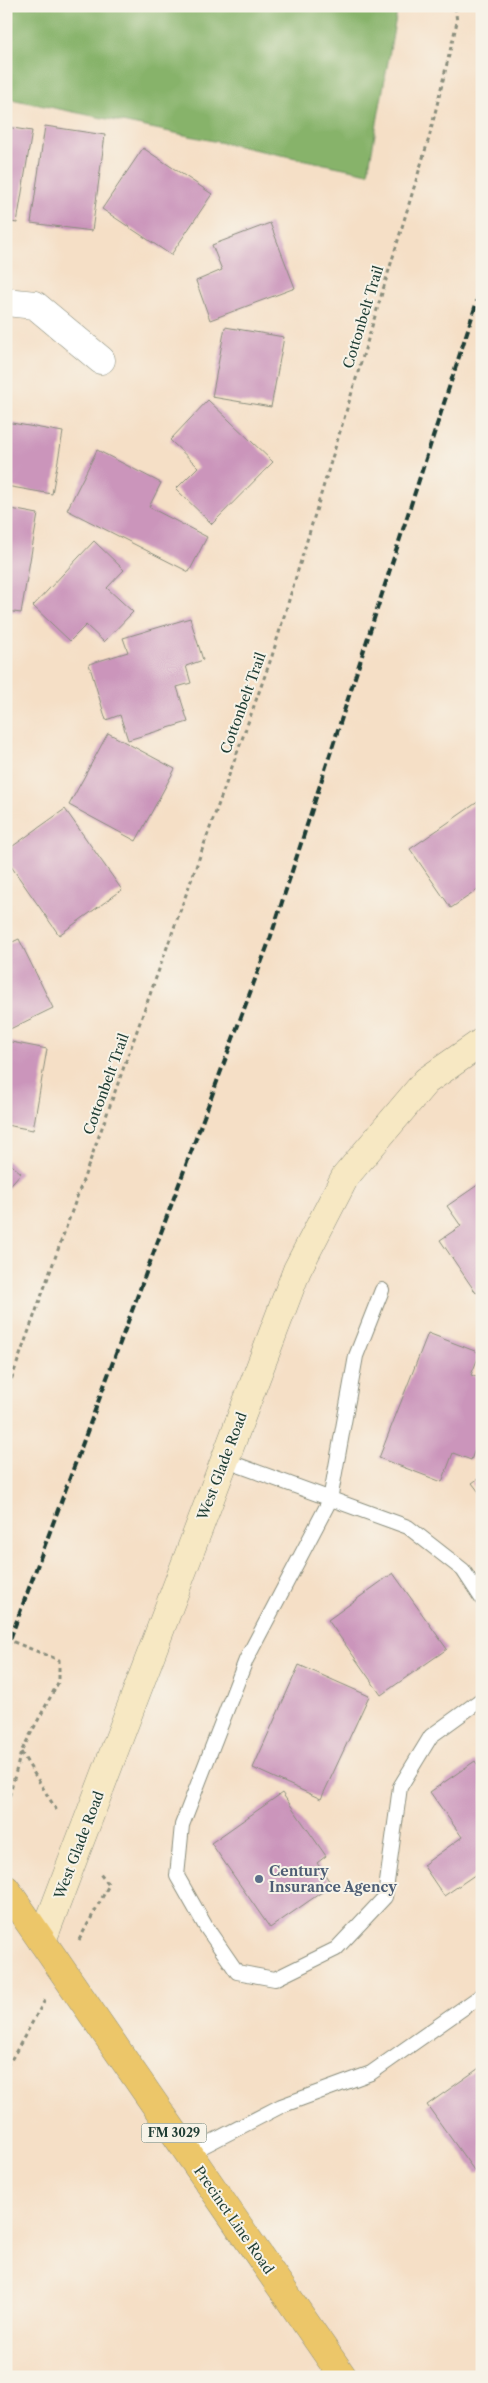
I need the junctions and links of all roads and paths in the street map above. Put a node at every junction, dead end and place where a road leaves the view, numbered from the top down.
1 (456, 6) edge
2 (6, 302) edge
3 (101, 360) dead end
4 (482, 1042) edge
5 (382, 1290) dead end
6 (6, 1394) edge
7 (224, 1460) junction
8 (330, 1500) junction
9 (482, 1599) edge
10 (6, 1639) edge
11 (482, 1700) edge
12 (6, 1809) edge
13 (6, 1889) edge
14 (42, 1941) junction
15 (482, 1995) edge
16 (10, 2062) dead end
17 (6, 2065) edge
18 (188, 2154) junction
19 (343, 2377) edge

1 - 6 path, Cottonbelt Trail
2 - 3 street
4 - 7 main road, West Glade Road
5 - 8 lane
7 - 8 lane
7 - 14 main road, West Glade Road
8 - 9 lane
8 - 11 lane
10 - 12 path
13 - 14 main road, Precinct Line Road / FM 3029
14 - 18 main road, Precinct Line Road / FM 3029
15 - 18 lane
16 - 17 path
18 - 19 main road, Precinct Line Road / FM 3029

